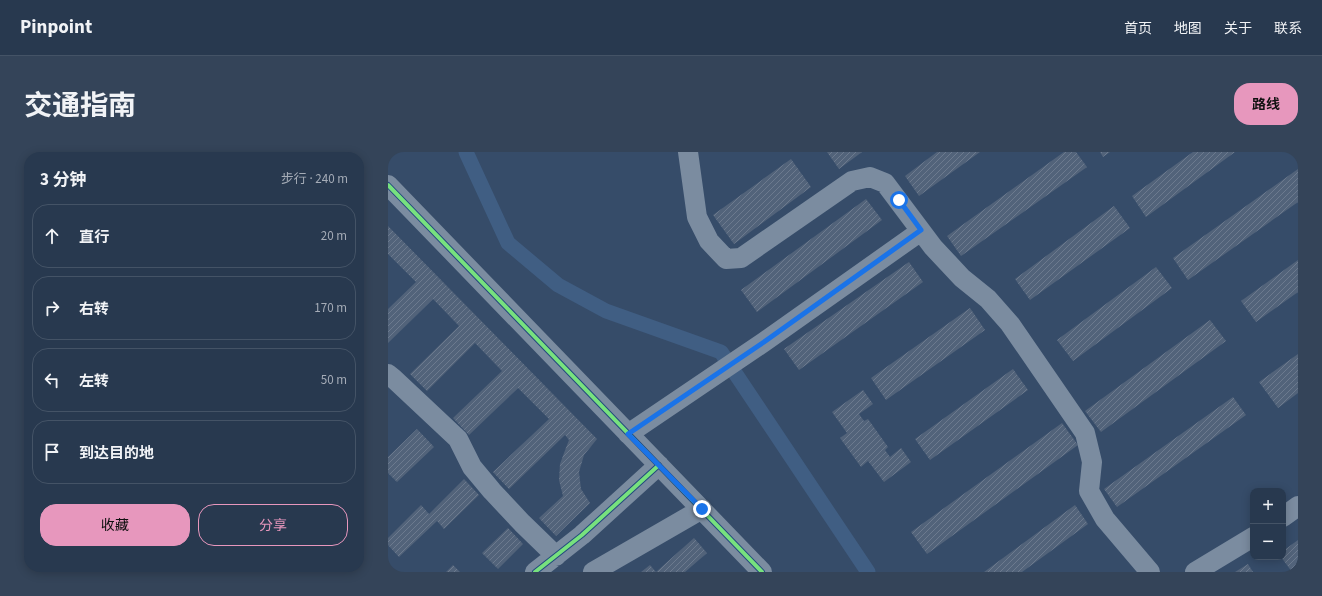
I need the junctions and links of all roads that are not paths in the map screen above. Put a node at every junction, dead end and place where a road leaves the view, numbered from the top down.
1 (688, 152) edge
2 (388, 185) edge
3 (921, 230) junction
4 (388, 374) edge
5 (628, 434) junction
6 (659, 465) junction
7 (1298, 506) edge
8 (702, 509) junction
9 (1286, 514) edge
10 (1250, 539) edge
11 (556, 556) junction
12 (535, 572) edge
13 (593, 572) edge
14 (762, 572) edge
15 (1150, 572) edge
16 (1195, 572) edge

1 - 3 street
2 - 5 street
3 - 5 street
3 - 15 street
4 - 11 street
5 - 6 street
6 - 8 street
6 - 11 street
7 - 9 street
8 - 13 street
8 - 14 street
10 - 16 street
11 - 12 street

